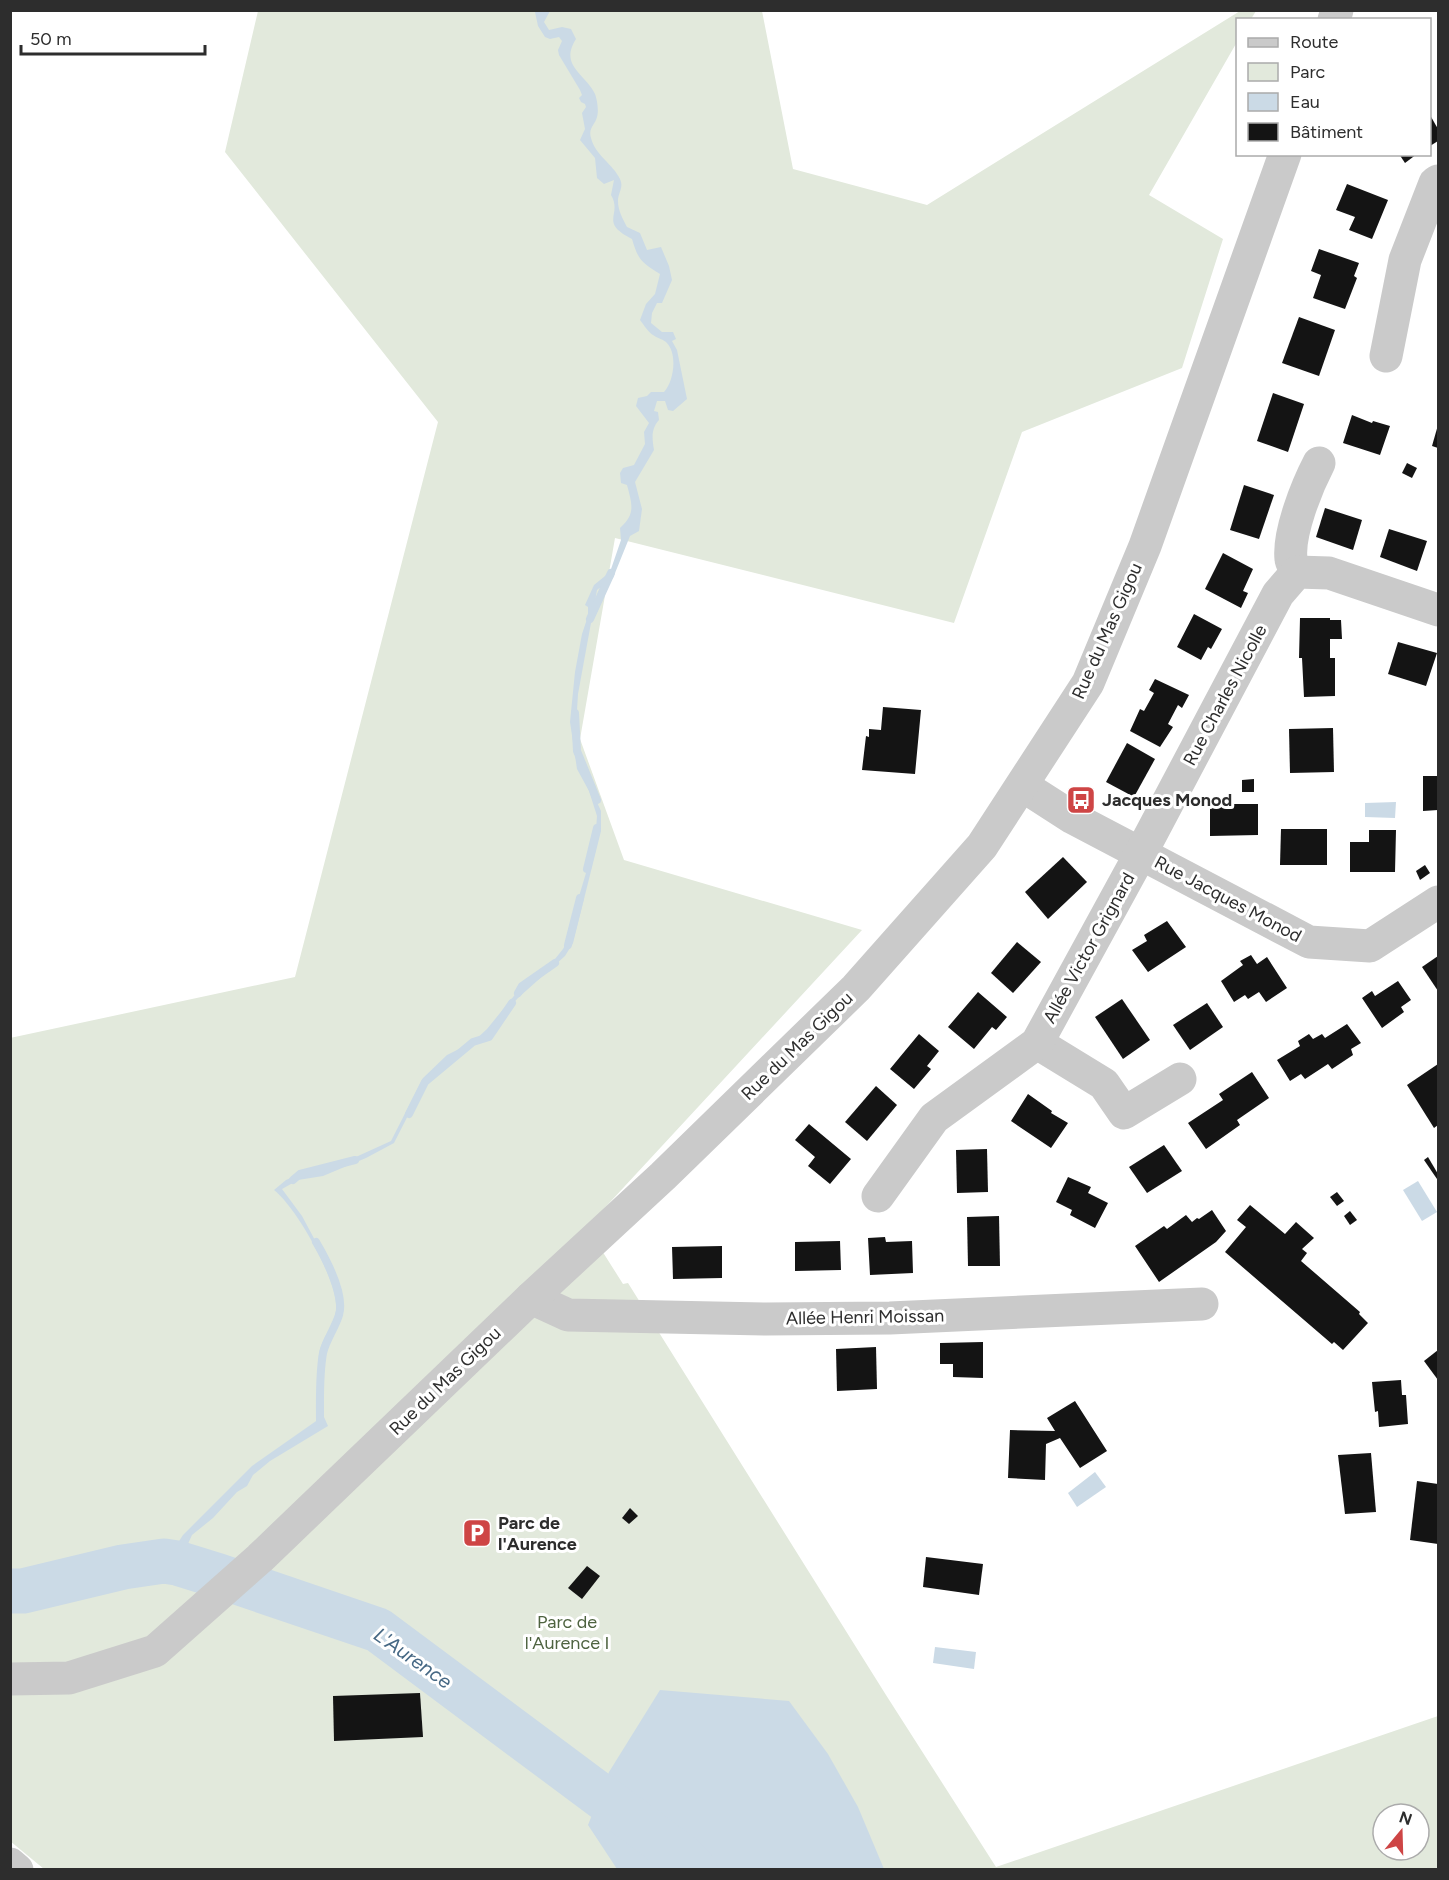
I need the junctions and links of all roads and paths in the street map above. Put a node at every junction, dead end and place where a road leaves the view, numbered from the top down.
1 (1284, 156) edge
2 (1438, 181) edge
3 (1386, 356) dead end
4 (1319, 463) dead end
5 (1297, 572) junction
6 (1438, 610) edge
7 (1023, 786) junction
8 (1141, 853) junction
9 (1438, 902) edge
10 (1036, 1044) junction
11 (1180, 1078) dead end
12 (878, 1196) dead end
13 (531, 1298) junction
14 (1202, 1304) dead end
15 (10, 1679) edge
16 (10, 1864) edge
17 (16, 1869) edge

1 - 7 street, Rue du Mas Gigou
2 - 3 street
4 - 5 street
5 - 6 street
5 - 8 street, Rue Charles Nicolle
7 - 8 street, Rue Jacques Monod
7 - 13 street, Rue du Mas Gigou
8 - 9 street, Rue Jacques Monod
8 - 10 street, Allée Victor Grignard
10 - 11 street, Allée Victor Grignard
10 - 12 street, Allée Victor Grignard
13 - 14 street, Allée Henri Moissan
13 - 15 street, Rue du Mas Gigou
16 - 17 street

